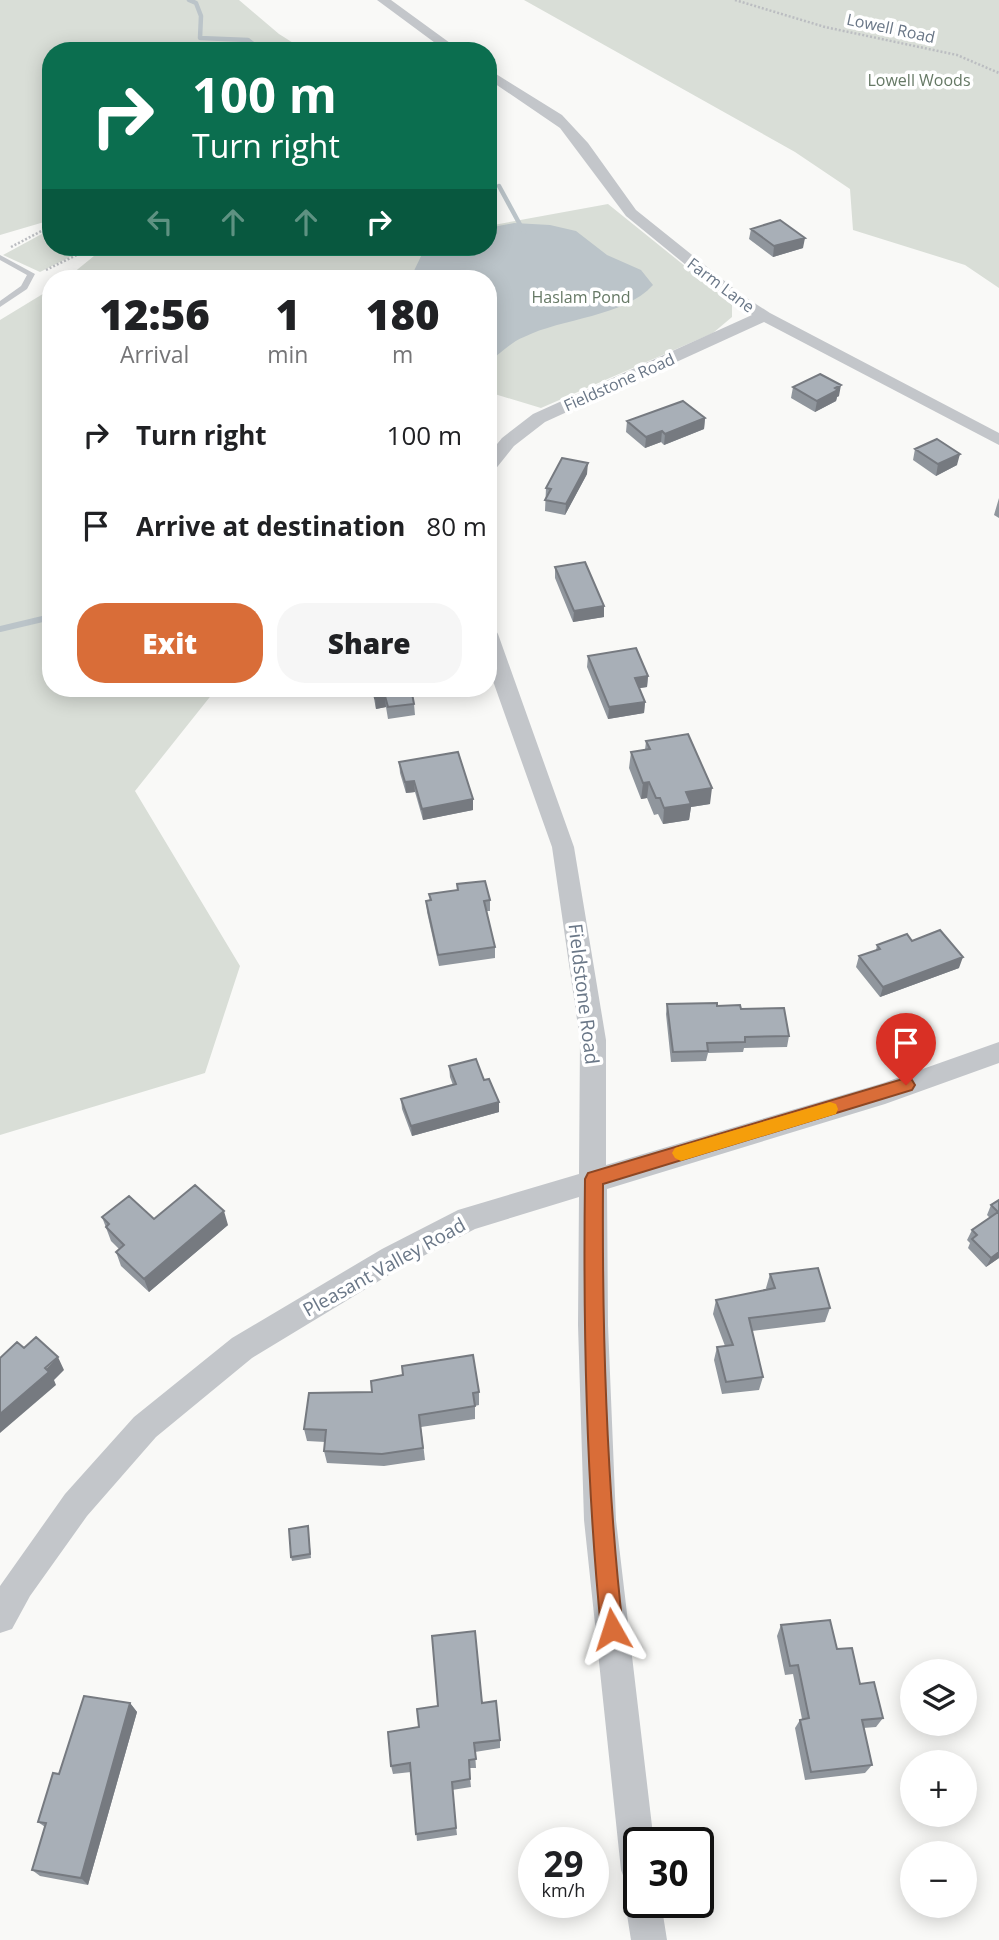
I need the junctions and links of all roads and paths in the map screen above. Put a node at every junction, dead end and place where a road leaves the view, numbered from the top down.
1 (383, 0) edge
2 (735, 0) edge
3 (442, 42) edge
4 (999, 73) edge
5 (497, 79) edge
6 (42, 231) edge
7 (8, 248) dead end
8 (75, 256) edge
9 (0, 257) edge
10 (46, 270) edge
11 (42, 272) edge
12 (32, 274) junction
13 (0, 305) edge
14 (764, 316) junction
15 (999, 440) edge
16 (497, 456) edge
17 (497, 662) edge
18 (999, 1052) edge
19 (594, 1179) junction
20 (0, 1617) edge
21 (634, 1827) edge
22 (646, 1918) edge
23 (649, 1940) edge

1 - 3 street
2 - 4 path, Lowell Road
5 - 14 street, Farm Lane
6 - 7 path
8 - 10 path
9 - 12 lane
11 - 12 path
12 - 13 lane
14 - 15 street, Farm Lane
14 - 16 street, Fieldstone Road
17 - 19 street, Fieldstone Road
18 - 19 street, Pleasant Valley Road
19 - 20 street, Pleasant Valley Road
19 - 21 street, Fieldstone Road
22 - 23 street

